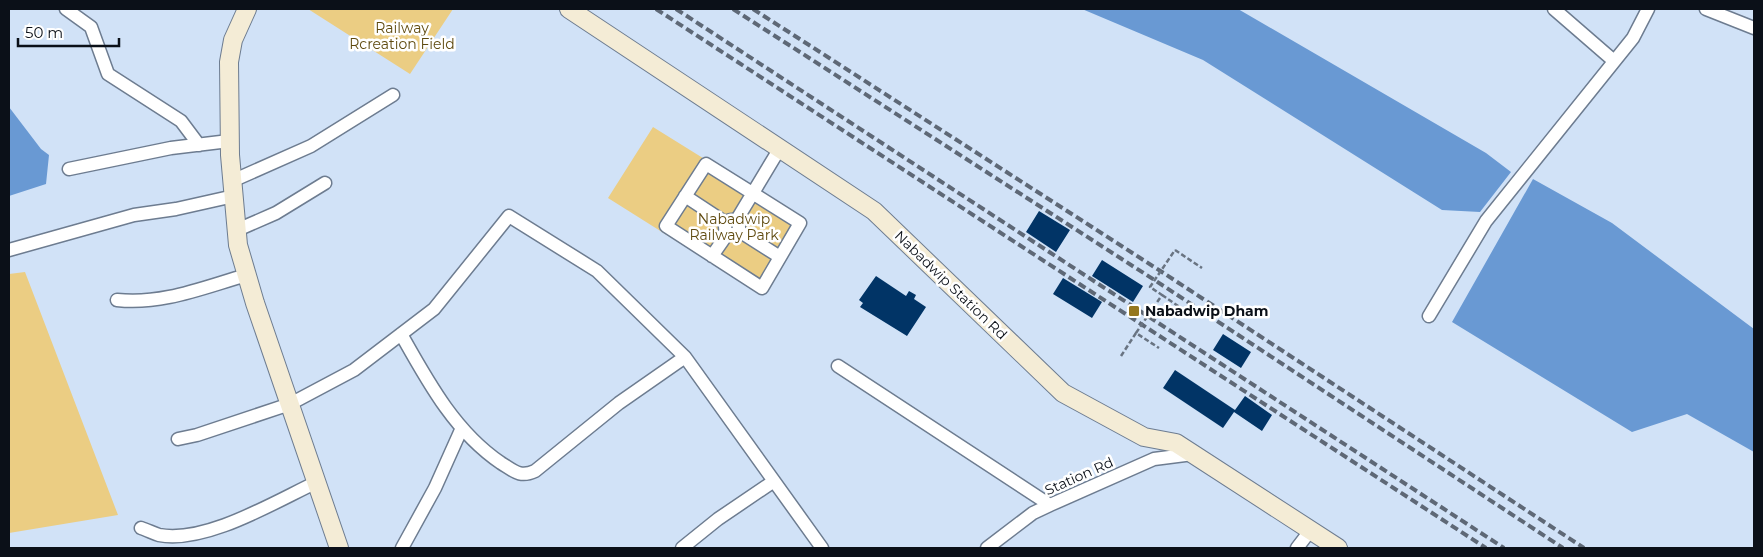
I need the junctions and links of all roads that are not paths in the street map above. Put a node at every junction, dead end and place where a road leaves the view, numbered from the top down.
1 (66, 9) edge
2 (247, 9) edge
3 (569, 9) edge
4 (1554, 9) edge
5 (1648, 9) edge
6 (1706, 9) edge
7 (1754, 28) edge
8 (1614, 61) junction
9 (392, 95) dead end
10 (229, 140) junction
11 (199, 144) junction
12 (780, 148) junction
13 (70, 169) dead end
14 (325, 183) dead end
15 (233, 189) junction
16 (752, 193) junction
17 (686, 196) junction
18 (732, 227) junction
19 (237, 230) junction
20 (9, 250) edge
21 (712, 256) junction
22 (780, 257) junction
23 (247, 275) junction
24 (116, 300) dead end
25 (1429, 316) dead end
26 (400, 334) junction
27 (686, 357) junction
28 (838, 366) dead end
29 (290, 404) junction
30 (461, 430) junction
31 (178, 439) dead end
32 (1193, 454) junction
33 (774, 481) junction
34 (317, 482) junction
35 (1050, 505) junction
36 (141, 528) dead end
37 (1310, 530) junction
38 (339, 548) edge
39 (402, 548) edge
40 (682, 548) edge
41 (822, 548) edge
42 (987, 548) edge
43 (1297, 548) edge
44 (1338, 548) edge

1 - 11 street
2 - 10 main road
3 - 12 main road, Nabadwip Station Rd
4 - 8 street
5 - 8 street
6 - 7 street
8 - 25 street
9 - 15 street
10 - 11 street
10 - 15 main road
11 - 13 street
12 - 16 street
12 - 32 main road, Nabadwip Station Rd
14 - 19 street
15 - 19 main road
15 - 20 street
16 - 17 street
16 - 18 street
16 - 22 street
17 - 18 street
17 - 21 street
18 - 21 street
18 - 22 street
19 - 23 main road
21 - 22 street
23 - 24 street
23 - 29 main road
26 - 27 street
26 - 29 street
26 - 30 street
27 - 30 street
27 - 33 street
28 - 35 street
29 - 31 street
29 - 34 main road
30 - 39 street
32 - 35 street, Station Rd
32 - 37 main road, Nabadwip Station Rd
33 - 40 street
33 - 41 street
34 - 36 street
34 - 38 main road
35 - 42 street, Station Rd
37 - 43 street
37 - 44 main road, Nabadwip Station Rd

